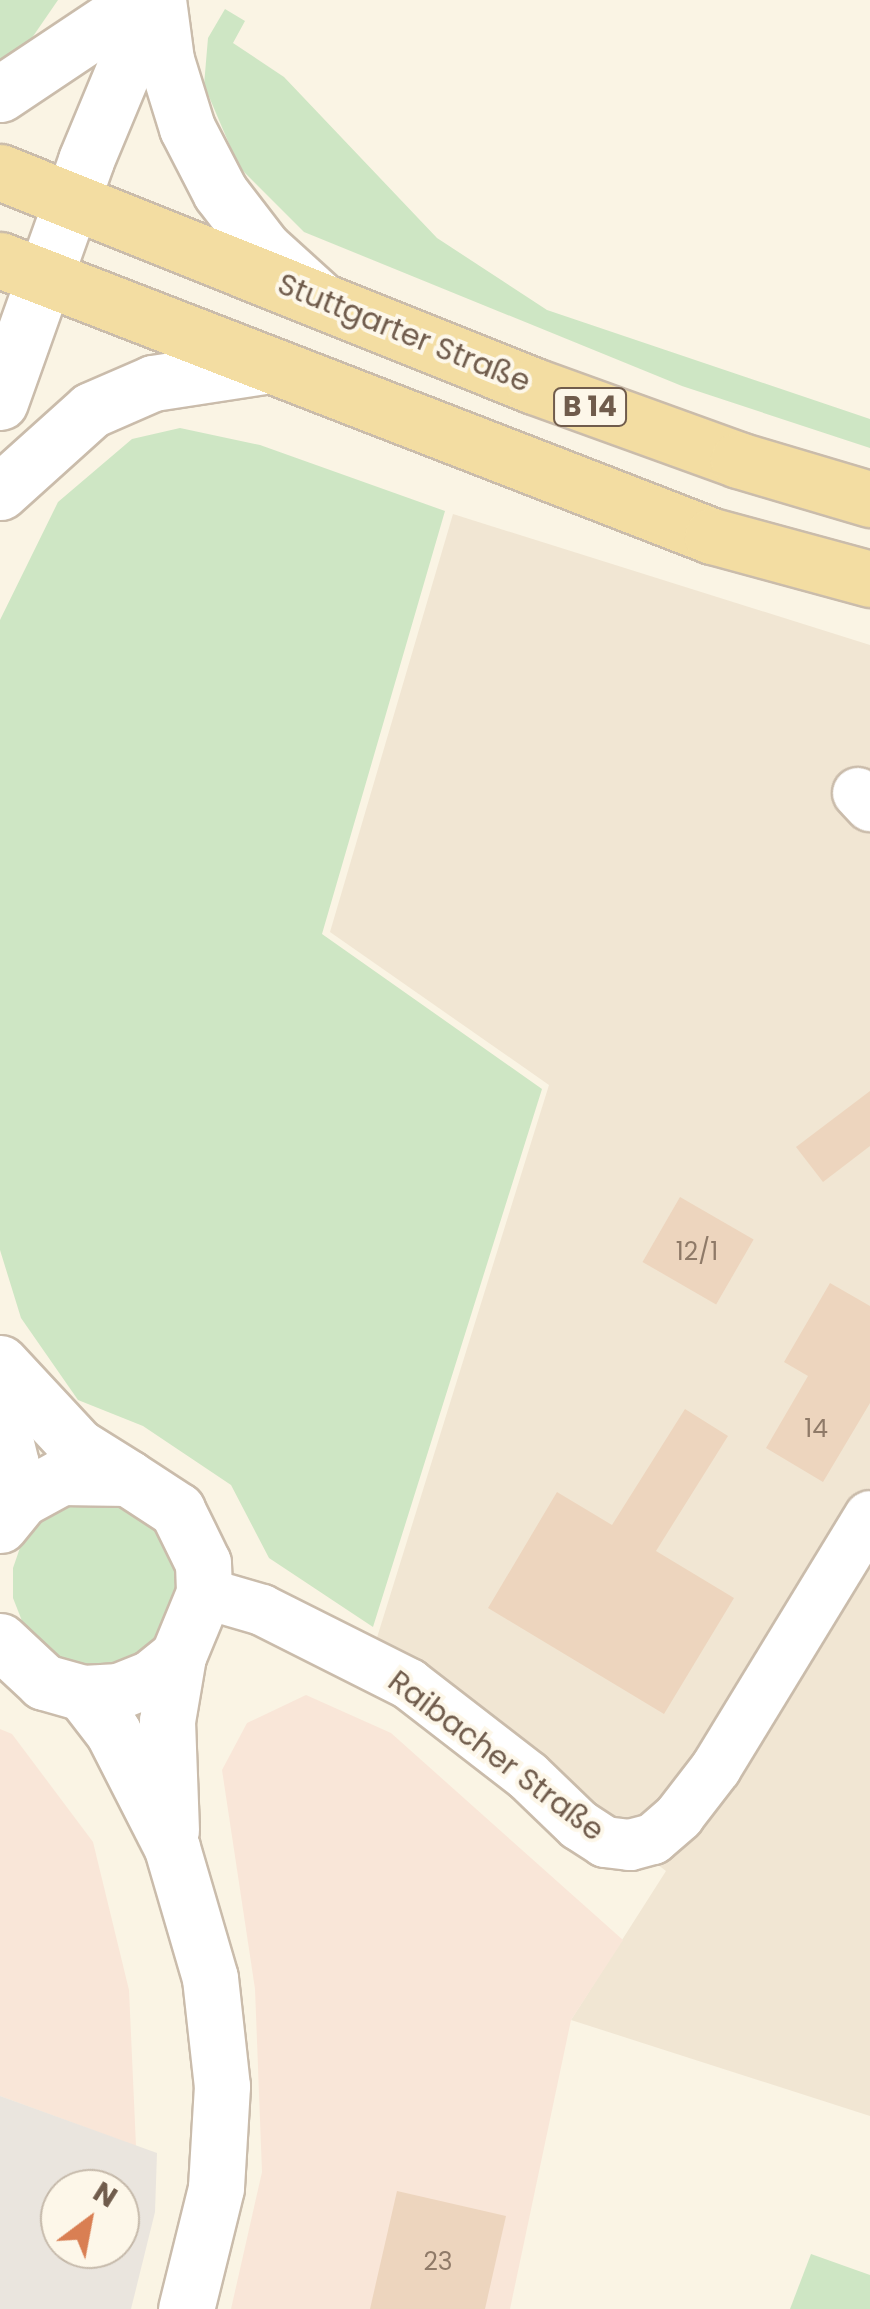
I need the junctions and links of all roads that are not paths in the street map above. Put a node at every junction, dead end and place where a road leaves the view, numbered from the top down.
1 (148, 8) edge
2 (0, 94) edge
3 (0, 172) edge
4 (78, 179) junction
5 (21, 268) edge
6 (316, 296) junction
7 (264, 366) junction
8 (0, 402) edge
9 (0, 492) edge
10 (870, 499) edge
11 (870, 579) edge
12 (0, 1363) edge
13 (0, 1418) edge
14 (128, 1478) junction
15 (870, 1516) edge
16 (3, 1520) edge
17 (204, 1593) junction
18 (0, 1642) edge
19 (178, 1656) junction
20 (83, 1693) junction
21 (172, 1848) junction
22 (186, 2309) edge

1 - 2 street
1 - 4 street
1 - 6 street
3 - 4 main road, Stuttgarter Straße / B 14
4 - 5 street
4 - 6 main road, Stuttgarter Straße / B 14
5 - 7 main road, B 14
5 - 8 street
6 - 10 main road, Stuttgarter Straße / B 14
7 - 9 street
7 - 11 main road, B 14
12 - 14 street
13 - 16 street
14 - 16 street
14 - 17 street
15 - 17 street, Raibacher Straße
17 - 19 street
18 - 20 street
19 - 20 street
19 - 21 street
20 - 21 street
21 - 22 street

